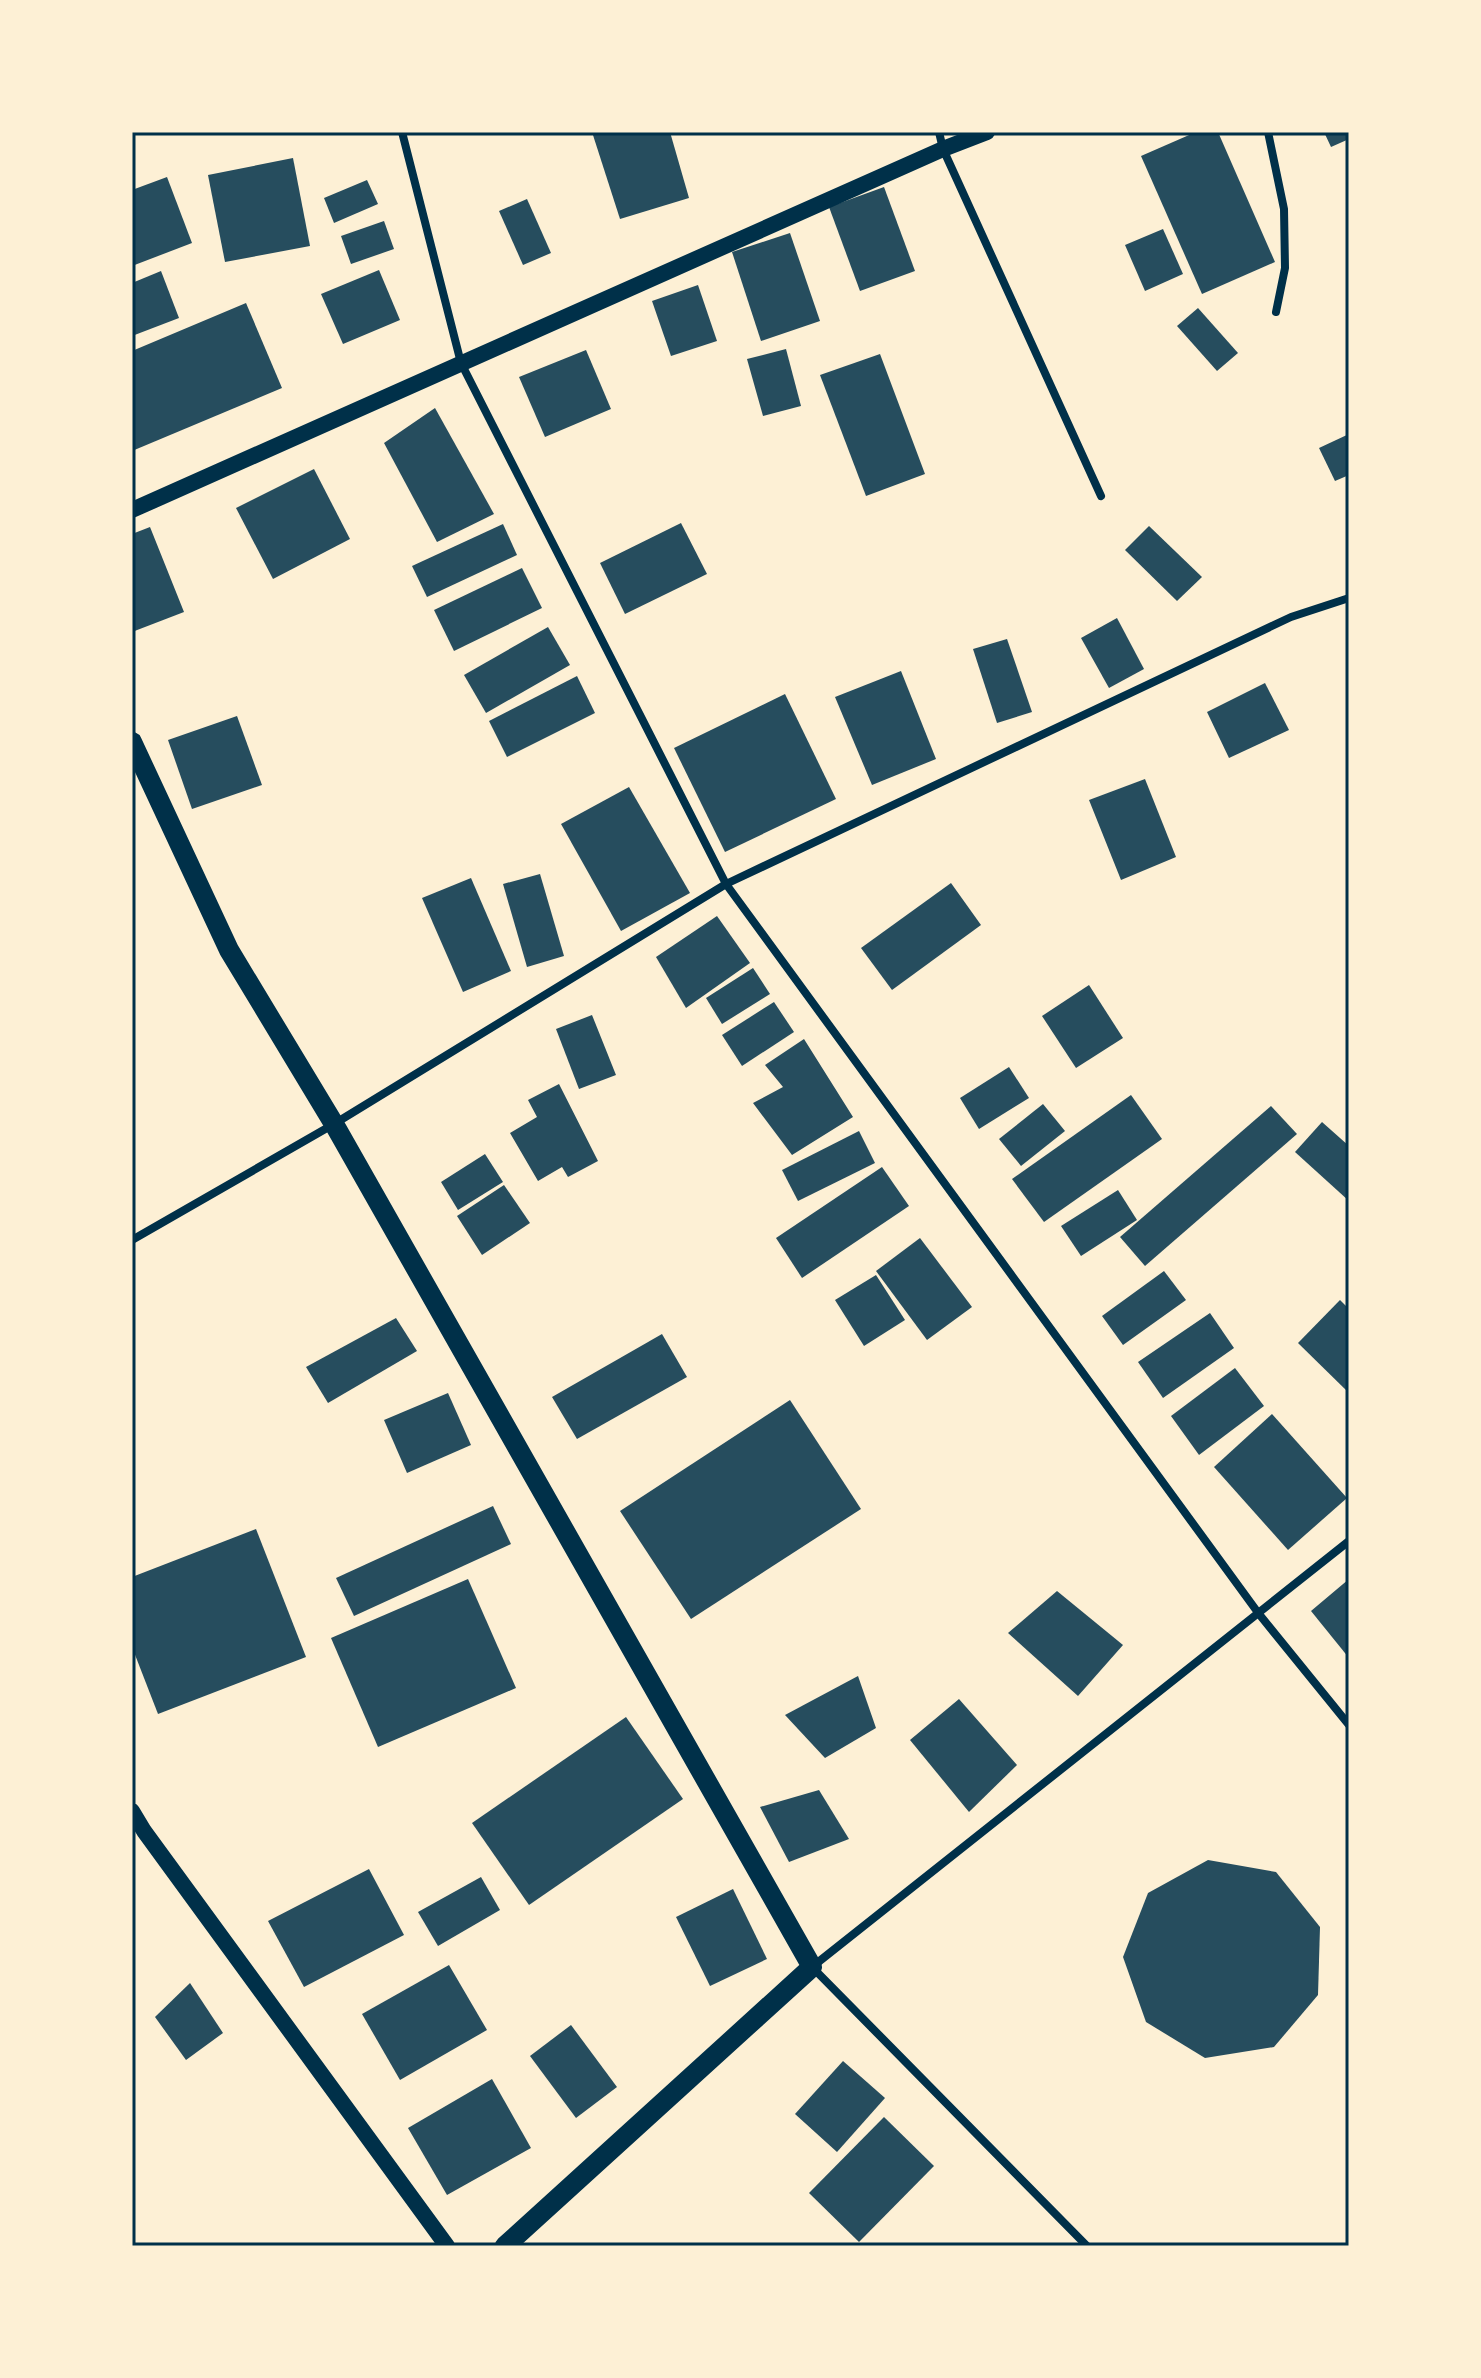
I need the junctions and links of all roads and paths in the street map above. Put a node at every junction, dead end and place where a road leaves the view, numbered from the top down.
1 (402, 132) edge
2 (939, 132) edge
3 (987, 132) edge
4 (1268, 132) edge
5 (943, 149) junction
6 (1276, 312) dead end
7 (461, 363) junction
8 (1101, 496) dead end
9 (132, 510) edge
10 (1349, 598) edge
11 (132, 742) edge
12 (726, 884) junction
13 (334, 1124) junction
14 (132, 1240) edge
15 (1349, 1541) edge
16 (1259, 1614) junction
17 (1349, 1725) edge
18 (132, 1811) edge
19 (812, 1967) junction
20 (447, 2246) edge
21 (505, 2246) edge
22 (1087, 2246) edge

1 - 7 street
2 - 5 street
3 - 5 main road
4 - 6 street
5 - 7 main road
5 - 8 street
7 - 9 main road
7 - 12 street
10 - 12 street
11 - 13 main road
12 - 13 street
12 - 16 street
13 - 14 street
13 - 19 main road
15 - 16 street
16 - 17 street
16 - 19 street
18 - 20 main road
19 - 21 main road
19 - 22 street

